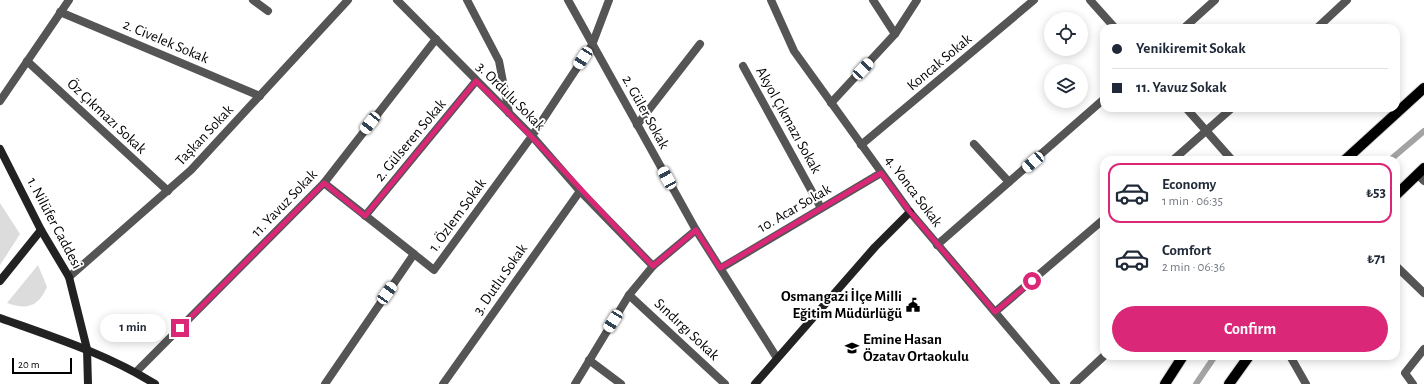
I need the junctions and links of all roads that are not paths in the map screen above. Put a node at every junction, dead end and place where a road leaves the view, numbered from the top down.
1 (69, 0) edge
2 (253, 0) edge
3 (348, 0) edge
4 (397, 0) edge
5 (467, 0) edge
6 (568, 0) edge
7 (609, 0) edge
8 (772, 0) edge
9 (873, 0) edge
10 (917, 0) edge
11 (1034, 0) edge
12 (1090, 0) edge
13 (1215, 0) edge
14 (1347, 0) edge
15 (268, 11) dead end
16 (60, 12) junction
17 (1111, 24) edge
18 (1188, 24) edge
19 (1321, 24) edge
20 (895, 34) junction
21 (436, 39) junction
22 (700, 44) dead end
23 (592, 45) junction
24 (27, 61) junction
25 (743, 66) dead end
26 (476, 81) junction
27 (1424, 88) edge
28 (260, 96) junction
29 (0, 100) edge
30 (1100, 102) edge
31 (831, 103) junction
32 (1400, 110) edge
33 (1190, 112) edge
34 (1228, 112) edge
35 (1398, 112) edge
36 (509, 113) junction
37 (637, 126) junction
38 (1207, 132) junction
39 (532, 136) junction
40 (861, 144) junction
41 (974, 144) dead end
42 (0, 149) edge
43 (1178, 156) edge
44 (1228, 156) edge
45 (1349, 156) edge
46 (881, 173) junction
47 (1422, 174) edge
48 (1009, 182) junction
49 (324, 183) junction
50 (168, 191) junction
51 (580, 191) junction
52 (1400, 192) edge
53 (821, 208) junction
54 (910, 212) junction
55 (365, 216) junction
56 (1100, 222) edge
57 (41, 230) junction
58 (696, 230) junction
59 (937, 245) junction
60 (414, 254) junction
61 (653, 266) junction
62 (720, 268) junction
63 (1400, 270) edge
64 (69, 277) junction
65 (0, 281) edge
66 (1424, 293) edge
67 (630, 295) junction
68 (995, 312) junction
69 (0, 318) edge
70 (87, 349) junction
71 (1424, 349) edge
72 (777, 358) junction
73 (589, 360) junction
74 (1100, 360) edge
75 (1180, 360) edge
76 (1246, 360) edge
77 (1292, 360) edge
78 (136, 372) junction
79 (88, 384) edge
80 (155, 384) edge
81 (325, 384) edge
82 (443, 384) edge
83 (575, 384) edge
84 (621, 384) edge
85 (725, 384) edge
86 (755, 384) edge
87 (1056, 384) edge
88 (1074, 384) edge
89 (1165, 384) edge
90 (1229, 384) edge
91 (1306, 384) edge
92 (1413, 384) edge

1 - 16 street
2 - 15 street
3 - 28 street, Taşkan Sokak
4 - 21 street, 3. Ordulu Sokak
5 - 36 street
6 - 23 street, 2. Güler Sokak
7 - 23 street, 1. Özlem Sokak
8 - 31 street, 4. Yonca Sokak
9 - 20 street
10 - 20 street
11 - 40 street, Koncak Sokak
12 - 17 street
13 - 18 street
14 - 19 street
16 - 24 street
16 - 28 street, 2. Civelek Sokak
20 - 31 street
21 - 26 street, 3. Ordulu Sokak
21 - 49 street, 11. Yavuz Sokak
22 - 37 street
23 - 37 street, 2. Güler Sokak
23 - 39 street, 1. Özlem Sokak
24 - 29 street
24 - 50 street, Öz Çıkmazı Sokak
25 - 53 street, Akyol Çıkmazı Sokak
26 - 36 street, 3. Ordulu Sokak
26 - 55 street, 2. Gülseren Sokak
27 - 32 main road
28 - 50 street, Taşkan Sokak
30 - 48 street
31 - 40 street, 4. Yonca Sokak
33 - 38 street
34 - 38 street
35 - 45 main road
36 - 39 street, 3. Ordulu Sokak
37 - 58 street, 2. Güler Sokak
38 - 43 street
38 - 44 street
39 - 51 street, 3. Ordulu Sokak
39 - 60 street, 1. Özlem Sokak
40 - 46 street, 4. Yonca Sokak
41 - 48 street
42 - 57 main road, 1. Nilüfer Caddesi
46 - 53 street, 10. Acar Sokak
46 - 54 street, 4. Yonca Sokak
47 - 52 main road
48 - 59 street
49 - 55 street
49 - 78 street, 11. Yavuz Sokak
50 - 64 street, Taşkan Sokak
51 - 61 street, 3. Ordulu Sokak
51 - 82 street, 3. Dutlu Sokak
53 - 62 street, 10. Acar Sokak
54 - 59 street, 4. Yonca Sokak
54 - 72 main road
55 - 60 street
56 - 68 street
57 - 64 main road, 1. Nilüfer Caddesi
57 - 65 main road
58 - 61 street
58 - 62 street, 2. Güler Sokak
59 - 68 street, 4. Yonca Sokak
60 - 81 street, 1. Özlem Sokak
61 - 67 street
62 - 72 street, 2. Güler Sokak
63 - 66 street
64 - 70 main road, 1. Nilüfer Caddesi
67 - 73 street
67 - 85 street, Sındırgı Sokak
68 - 87 street, 4. Yonca Sokak
69 - 70 main road
70 - 78 main road
70 - 79 main road, 1. Nilüfer Caddesi
71 - 92 street
72 - 86 main road
73 - 83 street
73 - 84 street
74 - 88 street
75 - 89 main road
76 - 90 main road
77 - 91 street
78 - 80 main road

